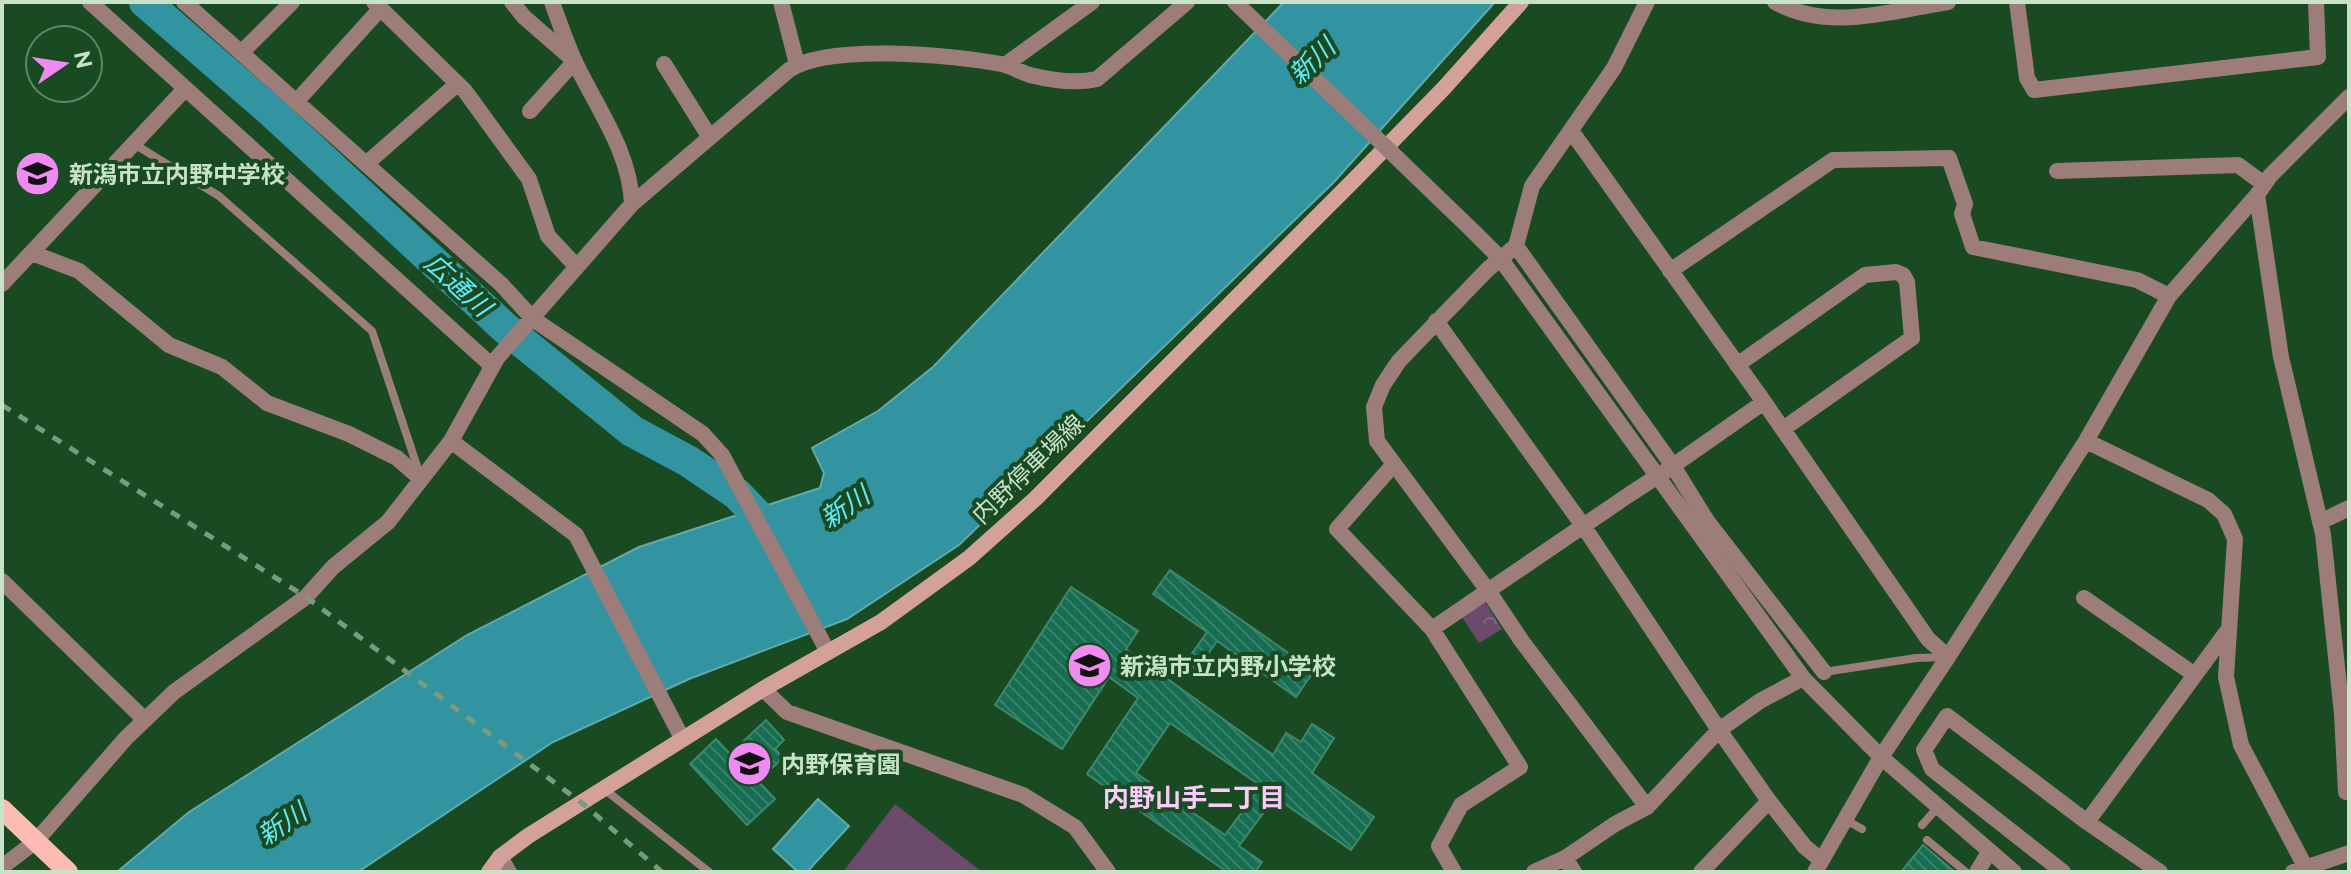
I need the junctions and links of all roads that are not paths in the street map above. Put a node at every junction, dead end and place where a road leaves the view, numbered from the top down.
1 (90, 2) edge
2 (184, 2) edge
3 (292, 2) edge
4 (512, 2) edge
5 (552, 2) edge
6 (781, 2) edge
7 (1092, 2) edge
8 (1187, 2) edge
9 (1235, 2) edge
10 (1521, 2) edge
11 (1647, 2) edge
12 (1775, 2) edge
13 (1948, 2) edge
14 (2017, 2) edge
15 (2316, 2) edge
16 (378, 5) edge
17 (1072, 7) edge
18 (241, 53) junction
19 (575, 61) junction
20 (664, 64) dead end
21 (797, 64) junction
22 (1005, 65) junction
23 (457, 84) junction
24 (185, 89) junction
25 (296, 102) junction
26 (2345, 110) edge
27 (530, 111) dead end
28 (1572, 132) junction
29 (709, 136) junction
30 (134, 144) junction
31 (366, 164) junction
32 (2057, 171) dead end
33 (2261, 190) junction
34 (632, 204) junction
35 (1516, 246) junction
36 (32, 253) junction
37 (1500, 258) junction
38 (577, 267) junction
39 (1670, 271) junction
40 (2, 284) edge
41 (2169, 296) junction
42 (1436, 321) junction
43 (531, 322) junction
44 (494, 362) junction
45 (1737, 365) junction
46 (1764, 402) junction
47 (1783, 429) junction
48 (451, 441) junction
49 (2086, 441) junction
50 (1394, 464) junction
51 (1669, 469) junction
52 (421, 479) junction
53 (2349, 508) edge
54 (2320, 522) junction
55 (1584, 527) junction
56 (2, 581) edge
57 (1489, 592) junction
58 (2084, 598) dead end
59 (1432, 629) junction
60 (2228, 630) junction
61 (828, 652) junction
62 (1948, 657) junction
63 (1824, 672) joint
64 (2195, 675) junction
65 (1803, 678) junction
66 (763, 689) junction
67 (145, 720) junction
68 (1719, 730) junction
69 (682, 738) junction
70 (1881, 757) junction
71 (604, 789) junction
72 (2346, 792) dead end
73 (1769, 801) junction
74 (1647, 807) junction
75 (1938, 807) junction
76 (2, 809) edge
77 (1844, 819) junction
78 (2087, 822) junction
79 (1922, 825) dead end
80 (1862, 829) dead end
81 (1927, 840) dead end
82 (36, 841) junction
83 (1989, 852) junction
84 (2349, 853) edge
85 (505, 865) edge
86 (1570, 865) edge
87 (1818, 866) edge
88 (2, 867) edge
89 (65, 869) edge
90 (2302, 871) edge
91 (489, 872) edge
92 (709, 872) edge
93 (1108, 872) edge
94 (1454, 872) edge
95 (1534, 872) edge
96 (1701, 872) edge
97 (1966, 872) edge
98 (1977, 872) edge
99 (2014, 872) edge
100 (2063, 872) edge
101 (2160, 872) edge

1 - 24 street
2 - 18 street
3 - 18 street
4 - 19 street
5 - 19 street
6 - 21 street
7 - 17 street
8 - 22 street
9 - 37 street, bridge
10 - 61 main road, 内野停車場線
11 - 28 street
12 - 13 street
14 - 15 street
16 - 23 street
16 - 25 street
17 - 22 street
18 - 25 street
19 - 27 street
19 - 34 street
20 - 29 street
21 - 22 street
21 - 29 street
23 - 31 street
23 - 38 street
24 - 30 street
24 - 44 street
25 - 31 street
26 - 33 street
28 - 35 street
28 - 39 street
29 - 34 street
30 - 36 street
30 - 52 lane
31 - 43 street
32 - 33 street
33 - 41 street
33 - 54 street
34 - 38 street
35 - 37 street
35 - 51 street
36 - 40 street
36 - 52 street
37 - 42 street
37 - 65 street
38 - 43 street
39 - 41 street
39 - 45 street
41 - 49 street
42 - 50 street
42 - 55 street
43 - 44 street
43 - 61 street
44 - 48 street
45 - 46 street
45 - 47 street
46 - 47 street
46 - 51 street
47 - 62 street
48 - 52 street
48 - 69 street
49 - 60 street
49 - 62 street
50 - 57 street
50 - 59 street
51 - 55 street, bridge
51 - 63 street
52 - 67 street
53 - 54 street
54 - 72 street
55 - 57 street
55 - 68 street
56 - 67 street
57 - 59 street
57 - 74 street
58 - 64 street
59 - 94 street
60 - 64 street
60 - 90 street
61 - 66 main road, 内野停車場線
62 - 63 lane
62 - 70 street
64 - 78 street
65 - 68 street
65 - 70 street
66 - 69 main road, 内野停車場線
66 - 93 street
67 - 82 street
68 - 73 street
68 - 74 street
69 - 71 main road, 内野停車場線
70 - 75 street
70 - 77 street
71 - 85 main road, 内野停車場線
71 - 92 lane
73 - 87 street
73 - 96 street
74 - 86 street
75 - 79 lane
75 - 83 street
76 - 82 main road
77 - 80 lane
77 - 87 street
78 - 100 street
78 - 101 street
81 - 97 lane
82 - 88 street
82 - 89 main road
83 - 98 street
83 - 99 street
84 - 90 street
85 - 91 main road, 内野停車場線
86 - 95 street

